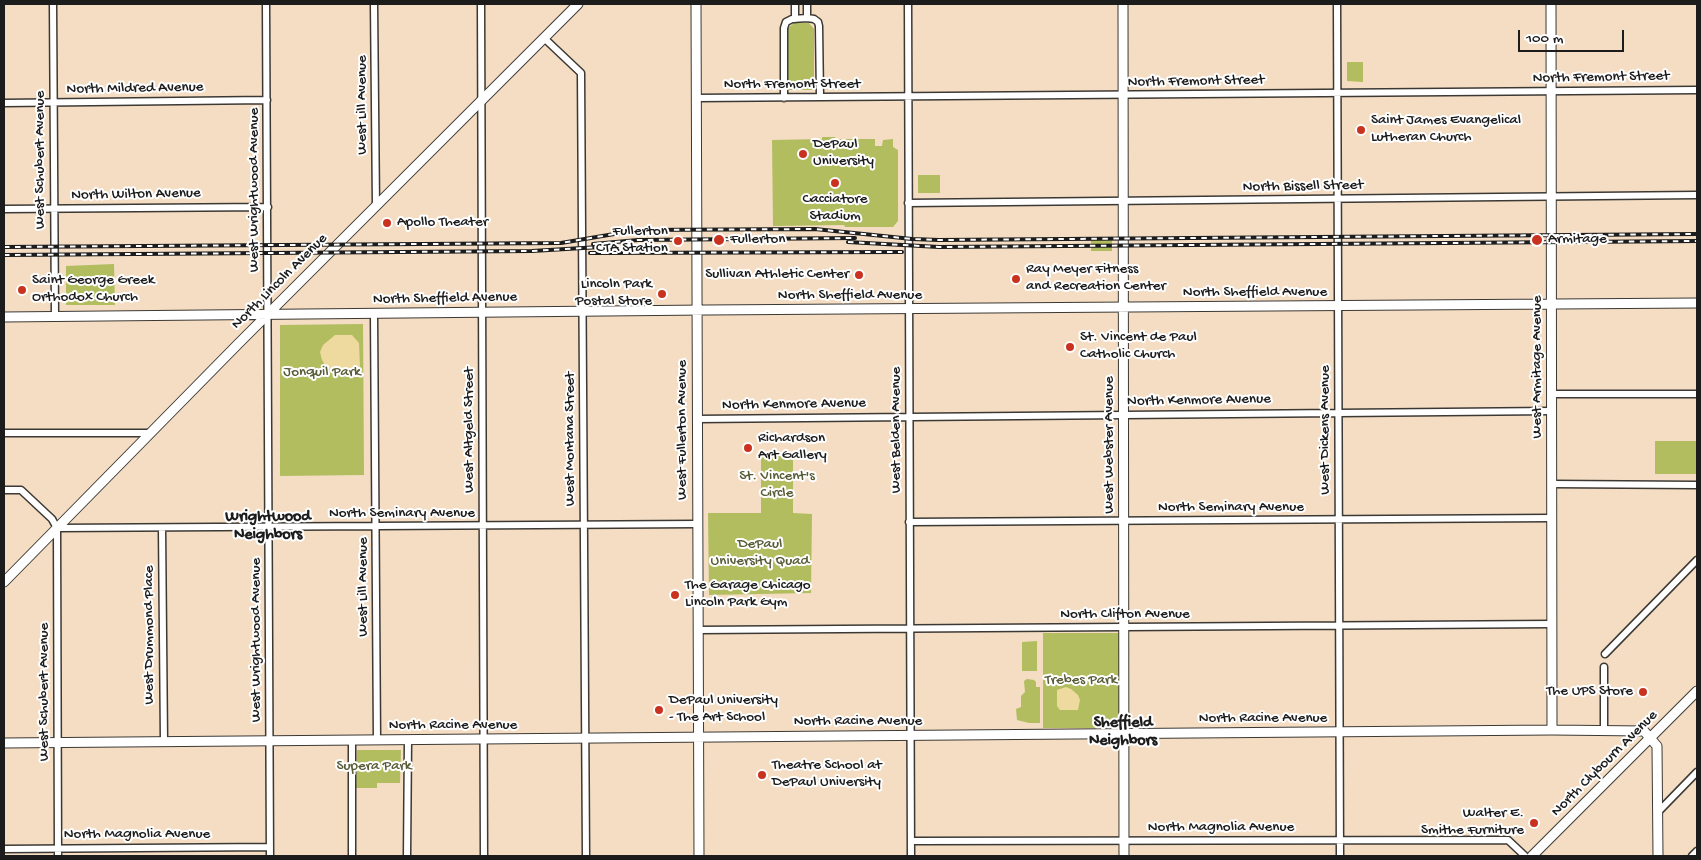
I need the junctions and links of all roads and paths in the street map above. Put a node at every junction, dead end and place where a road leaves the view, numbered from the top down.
1 (53, 4) edge
2 (266, 4) edge
3 (374, 4) edge
4 (481, 4) edge
5 (578, 4) edge
6 (696, 4) edge
7 (795, 4) edge
8 (807, 4) edge
9 (908, 4) edge
10 (1123, 4) edge
11 (1337, 4) edge
12 (1551, 4) edge
13 (807, 18) junction
14 (795, 19) junction
15 (544, 38) junction
16 (1697, 90) edge
17 (1551, 91) junction
18 (1337, 93) junction
19 (1123, 95) junction
20 (820, 97) junction
21 (908, 97) junction
22 (696, 98) junction
23 (784, 98) junction
24 (267, 100) junction
25 (53, 102) junction
26 (481, 102) junction
27 (4, 103) edge
28 (1697, 195) edge
29 (1552, 197) junction
30 (1338, 199) junction
31 (1123, 201) junction
32 (908, 203) junction
33 (376, 206) junction
34 (268, 207) junction
35 (4, 209) edge
36 (54, 209) junction
37 (1697, 303) edge
38 (1552, 304) junction
39 (1338, 306) junction
40 (1124, 308) junction
41 (909, 309) junction
42 (696, 310) junction
43 (582, 311) junction
44 (482, 312) junction
45 (374, 314) junction
46 (268, 315) junction
47 (55, 316) junction
48 (4, 317) edge
49 (1552, 394) junction
50 (1697, 394) edge
51 (1552, 411) junction
52 (1338, 413) junction
53 (1124, 415) junction
54 (909, 417) junction
55 (697, 418) junction
56 (4, 433) edge
57 (151, 433) junction
58 (1552, 484) junction
59 (1697, 485) edge
60 (4, 490) edge
61 (1552, 518) junction
62 (1339, 520) junction
63 (1124, 521) junction
64 (910, 522) junction
65 (698, 524) junction
66 (584, 525) junction
67 (376, 526) junction
68 (483, 526) junction
69 (269, 527) junction
70 (57, 528) junction
71 (162, 528) junction
72 (1697, 560) edge
73 (4, 582) edge
74 (1552, 624) junction
75 (1339, 626) junction
76 (1124, 627) junction
77 (910, 629) junction
78 (698, 630) junction
79 (1605, 654) dead end
80 (1604, 668) dead end
81 (1697, 691) edge
82 (1552, 730) junction
83 (1604, 730) junction
84 (1339, 732) junction
85 (1124, 734) junction
86 (910, 736) junction
87 (699, 737) junction
88 (586, 738) junction
89 (1650, 738) junction
90 (484, 739) junction
91 (352, 740) junction
92 (377, 740) junction
93 (408, 740) junction
94 (270, 741) junction
95 (164, 742) junction
96 (4, 743) edge
97 (57, 743) junction
98 (1697, 772) edge
99 (1659, 811) junction
100 (1340, 840) junction
101 (910, 841) junction
102 (1124, 841) junction
103 (270, 847) junction
104 (58, 848) junction
105 (4, 849) edge
106 (1697, 851) edge
107 (58, 856) edge
108 (270, 856) edge
109 (352, 856) edge
110 (407, 856) edge
111 (484, 856) edge
112 (586, 856) edge
113 (699, 856) edge
114 (911, 856) edge
115 (1124, 856) edge
116 (1340, 856) edge
117 (1525, 856) edge
118 (1532, 856) edge
119 (1658, 856) edge
120 (1692, 856) edge

1 - 25 street, West Schubert Avenue
2 - 24 street, West Wrightwood Avenue
3 - 33 street, West Lill Avenue
4 - 26 street, West Altgeld Street
5 - 15 street, North Lincoln Avenue
6 - 22 street, West Fullerton Avenue
7 - 14 street
8 - 13 street
9 - 21 street, West Belden Avenue
10 - 19 street, West Webster Avenue
11 - 18 street, West Dickens Avenue
12 - 17 street, West Armitage Avenue
13 - 14 street
13 - 20 street
14 - 23 street
15 - 26 street, North Lincoln Avenue
15 - 43 street, West Montana Street
16 - 17 street, North Fremont Street
17 - 18 street, North Fremont Street
17 - 29 street, West Armitage Avenue
18 - 19 street, North Fremont Street
18 - 30 street, West Dickens Avenue
19 - 21 street, North Fremont Street
19 - 31 street, West Webster Avenue
20 - 21 street, North Fremont Street
20 - 23 street, North Fremont Street
21 - 32 street, West Belden Avenue
22 - 23 street, North Fremont Street
22 - 42 street, West Fullerton Avenue
24 - 25 street, North Mildred Avenue
24 - 34 street, West Wrightwood Avenue
25 - 27 street, North Mildred Avenue
25 - 36 street, West Schubert Avenue
26 - 33 street, North Lincoln Avenue
26 - 44 street, West Altgeld Street
28 - 29 street, North Bissell Street
29 - 30 street, North Bissell Street
29 - 38 street, West Armitage Avenue
30 - 31 street, North Bissell Street
30 - 39 street, West Dickens Avenue
31 - 32 street, North Bissell Street
31 - 40 street, West Webster Avenue
32 - 41 street, West Belden Avenue
33 - 46 street, North Lincoln Avenue
34 - 36 street, North Wilton Avenue
34 - 46 street, West Wrightwood Avenue
35 - 36 street, North Wilton Avenue
36 - 47 street, West Schubert Avenue
37 - 38 street, North Sheffield Avenue
38 - 39 street, North Sheffield Avenue
38 - 49 street, West Armitage Avenue
39 - 40 street, North Sheffield Avenue
39 - 52 street, West Dickens Avenue
40 - 41 street, North Sheffield Avenue
40 - 53 street, West Webster Avenue
41 - 42 street, North Sheffield Avenue
41 - 54 street, West Belden Avenue
42 - 43 street, North Sheffield Avenue
42 - 55 street, West Fullerton Avenue
43 - 44 street, North Sheffield Avenue
43 - 66 street, West Montana Street
44 - 45 street, North Sheffield Avenue
44 - 68 street, West Altgeld Street
45 - 46 street, North Sheffield Avenue
45 - 67 street, West Lill Avenue
46 - 47 street, North Sheffield Avenue
46 - 57 street, North Lincoln Avenue
46 - 69 street, West Wrightwood Avenue
47 - 48 street, North Sheffield Avenue
49 - 50 street
49 - 51 street, West Armitage Avenue
51 - 52 street, North Kenmore Avenue
51 - 58 street, West Armitage Avenue
52 - 53 street, North Kenmore Avenue
52 - 62 street, West Dickens Avenue
53 - 54 street, North Kenmore Avenue
53 - 63 street, West Webster Avenue
54 - 55 street, North Kenmore Avenue
54 - 64 street, West Belden Avenue
55 - 65 street, West Fullerton Avenue
56 - 57 street
57 - 70 street, North Lincoln Avenue
58 - 59 street
58 - 61 street, West Armitage Avenue
60 - 70 street
61 - 62 street, North Seminary Avenue
61 - 74 street, West Armitage Avenue
62 - 63 street, North Seminary Avenue
62 - 75 street, West Dickens Avenue
63 - 64 street, North Seminary Avenue
63 - 76 street, West Webster Avenue
64 - 77 street, West Belden Avenue
65 - 66 street, North Seminary Avenue
65 - 78 street, West Fullerton Avenue
66 - 68 street, North Seminary Avenue
66 - 88 street, West Montana Street
67 - 68 street, North Seminary Avenue
67 - 69 street, North Seminary Avenue
67 - 92 street, West Lill Avenue
68 - 90 street, West Altgeld Street
69 - 71 street, North Seminary Avenue
69 - 94 street, West Wrightwood Avenue
70 - 71 street, North Seminary Avenue
70 - 73 street, North Lincoln Avenue
70 - 97 street, West Schubert Avenue
71 - 95 street, West Drummond Place
72 - 79 street
74 - 75 street, North Clifton Avenue
74 - 82 street, West Armitage Avenue
75 - 76 street, North Clifton Avenue
75 - 84 street, West Dickens Avenue
76 - 77 street, North Clifton Avenue
76 - 85 street, West Webster Avenue
77 - 78 street, North Clifton Avenue
77 - 86 street, West Belden Avenue
78 - 87 street, West Fullerton Avenue
80 - 83 street
81 - 89 street, North Clybourn Avenue
82 - 83 street, North Racine Avenue
82 - 84 street, North Racine Avenue
83 - 89 street, North Racine Avenue
84 - 85 street, North Racine Avenue
84 - 100 street, West Dickens Avenue
85 - 86 street, North Racine Avenue
85 - 102 street, West Webster Avenue
86 - 87 street, North Racine Avenue
86 - 101 street, West Belden Avenue
87 - 88 street, North Racine Avenue
87 - 113 street, West Fullerton Avenue
88 - 90 street, North Racine Avenue
88 - 112 street, West Montana Street
89 - 99 street
89 - 118 street, North Clybourn Avenue
90 - 93 street, North Racine Avenue
90 - 111 street, West Altgeld Street
91 - 92 street, North Racine Avenue
91 - 94 street, North Racine Avenue
91 - 109 street
92 - 93 street, North Racine Avenue
93 - 110 street
94 - 95 street, North Racine Avenue
94 - 103 street, West Wrightwood Avenue
95 - 97 street, North Racine Avenue
96 - 97 street, North Racine Avenue
97 - 104 street, West Schubert Avenue
98 - 99 street
99 - 119 street
100 - 102 street, North Magnolia Avenue
100 - 116 street, West Dickens Avenue
100 - 117 street, North Magnolia Avenue
101 - 102 street, North Magnolia Avenue
101 - 114 street, West Belden Avenue
102 - 115 street, West Webster Avenue
103 - 104 street, North Magnolia Avenue
103 - 108 street, West Wrightwood Avenue
104 - 105 street, North Magnolia Avenue
104 - 107 street, West Schubert Avenue
106 - 120 street

